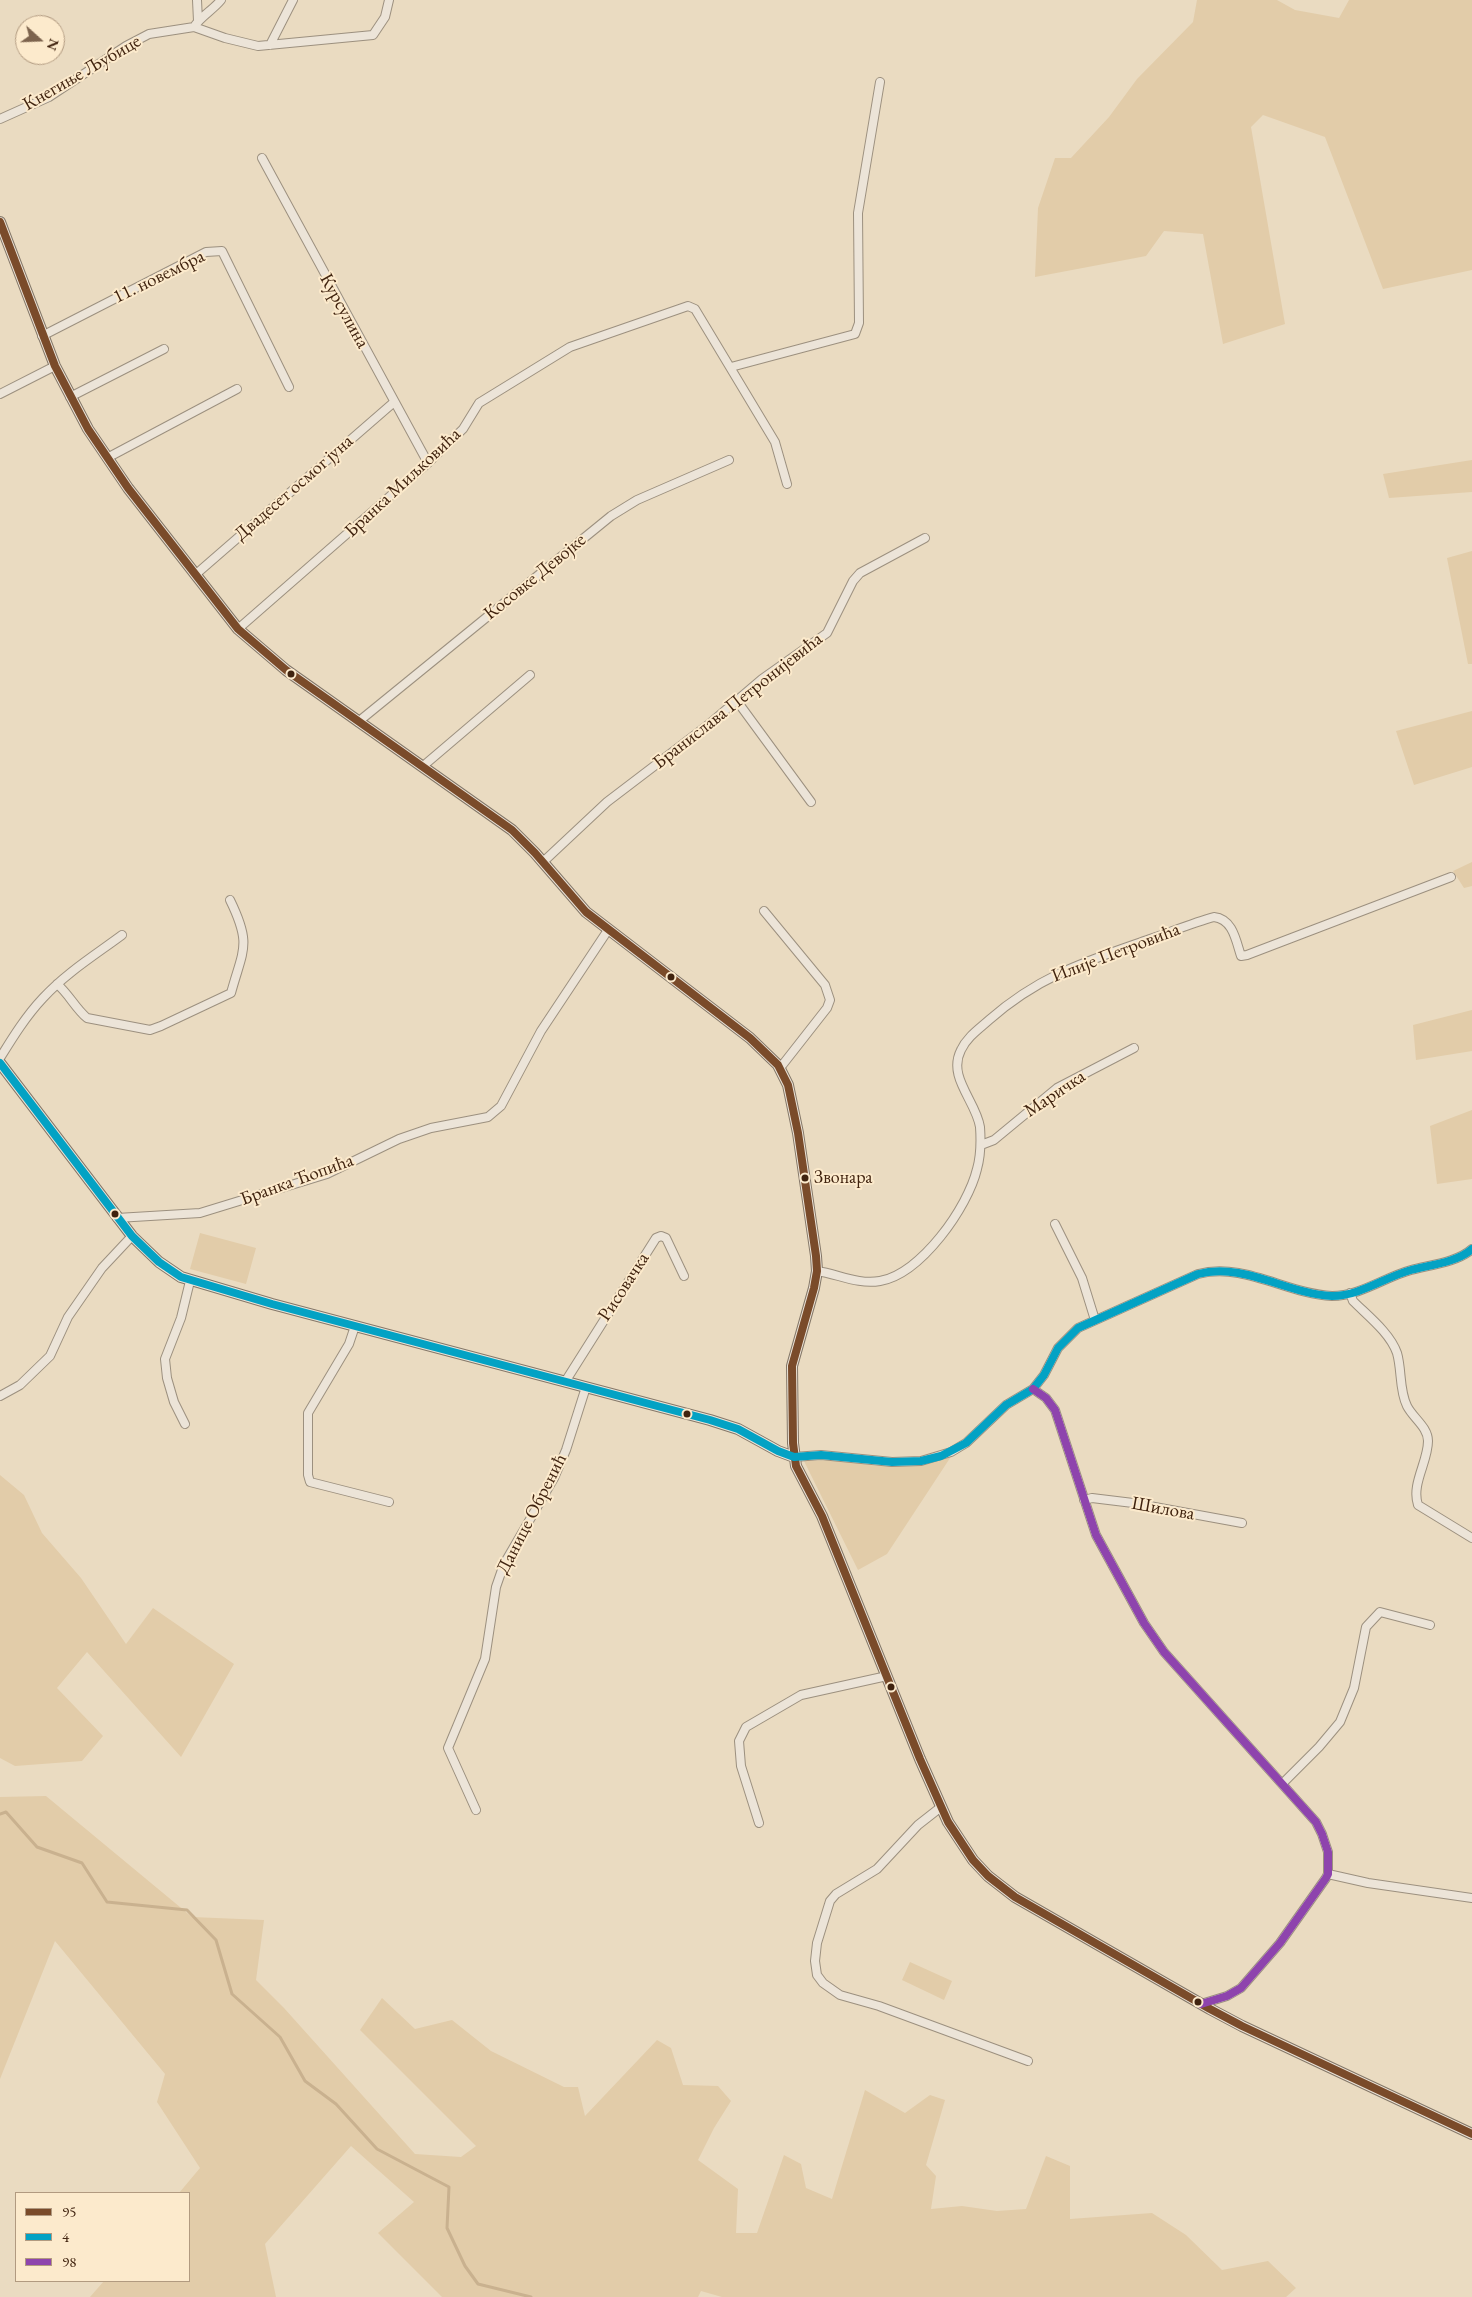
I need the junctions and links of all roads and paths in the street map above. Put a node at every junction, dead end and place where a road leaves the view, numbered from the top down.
1 (197, 0) edge
2 (221, 0) edge
3 (293, 0) edge
4 (389, 0) edge
5 (196, 24) junction
6 (270, 45) junction
7 (880, 82) dead end
8 (0, 119) edge
9 (262, 158) dead end
10 (0, 222) edge
11 (42, 336) junction
12 (164, 349) dead end
13 (55, 366) junction
14 (731, 367) junction
15 (289, 387) dead end
16 (237, 390) dead end
17 (0, 394) edge
18 (70, 397) junction
19 (394, 403) junction
20 (107, 458) junction
21 (729, 460) dead end
22 (428, 463) junction
23 (787, 484) dead end
24 (925, 538) dead end
25 (195, 575) junction
26 (238, 629) junction
27 (530, 675) dead end
28 (737, 700) junction
29 (358, 722) junction
30 (422, 767) junction
31 (811, 802) dead end
32 (542, 862) junction
33 (1451, 877) dead end
34 (230, 900) dead end
35 (764, 911) dead end
36 (608, 930) junction
37 (122, 935) dead end
38 (57, 984) junction
39 (1134, 1048) dead end
40 (0, 1058) edge
41 (0, 1064) edge
42 (780, 1068) junction
43 (981, 1145) junction
44 (117, 1218) junction
45 (1055, 1224) dead end
46 (132, 1236) junction
47 (1472, 1249) edge
48 (817, 1271) junction
49 (684, 1276) dead end
50 (190, 1281) junction
51 (1350, 1293) junction
52 (1095, 1320) junction
53 (356, 1326) junction
54 (564, 1382) junction
55 (586, 1387) junction
56 (1033, 1389) junction
57 (0, 1396) edge
58 (185, 1424) dead end
59 (794, 1457) junction
60 (1084, 1500) junction
61 (389, 1502) dead end
62 (1242, 1523) dead end
63 (1472, 1538) edge
64 (1430, 1625) dead end
65 (886, 1676) junction
66 (1282, 1784) junction
67 (941, 1807) junction
68 (476, 1810) dead end
69 (759, 1823) dead end
70 (1328, 1874) junction
71 (1472, 1898) edge
72 (1201, 2004) junction
73 (1028, 2061) dead end
74 (1472, 2134) edge

1 - 5 street
2 - 5 street
3 - 6 street
4 - 6 street
5 - 6 street
5 - 8 street, Кнегиње Љубице
7 - 14 street
9 - 19 street, Курсулина
10 - 11 main road
11 - 13 main road
11 - 15 street, 11. новембра
12 - 18 street
13 - 17 street
13 - 18 main road
14 - 22 street, Бранка Миљковића
14 - 23 street, Бранка Миљковића
16 - 20 street
18 - 20 main road
19 - 22 street, Курсулина
19 - 25 street, Двадесет осмог јуна
20 - 25 main road
21 - 29 street, Косовке Девојке
22 - 26 street, Бранка Миљковића
24 - 28 street, Бранислава Петронијевића
25 - 26 main road
26 - 29 main road
27 - 30 street
28 - 31 street
28 - 32 street, Бранислава Петронијевића
29 - 30 main road
30 - 32 main road
32 - 36 main road
33 - 43 street, Илије Петровића
34 - 38 street
35 - 42 street
36 - 42 main road
36 - 44 street, Бранка Ћопића
37 - 38 street
38 - 40 street
39 - 43 street, Маричка
41 - 44 main road
42 - 48 main road
43 - 48 street, Илије Петровића
44 - 46 main road
45 - 52 street
46 - 50 main road
46 - 57 street
47 - 51 street
48 - 59 main road
49 - 54 street, Рисовачка
50 - 53 main road
50 - 58 street
51 - 52 street
51 - 63 street
52 - 56 street
53 - 54 main road
53 - 61 street
54 - 55 main road
55 - 59 main road
55 - 68 street, Данице Обренић
56 - 59 street
56 - 60 street
59 - 65 main road
60 - 62 street, Шилова
60 - 66 street
64 - 66 street
65 - 67 main road
65 - 69 street
66 - 70 street
67 - 72 main road
67 - 73 street
70 - 71 street
70 - 72 street
72 - 74 main road

